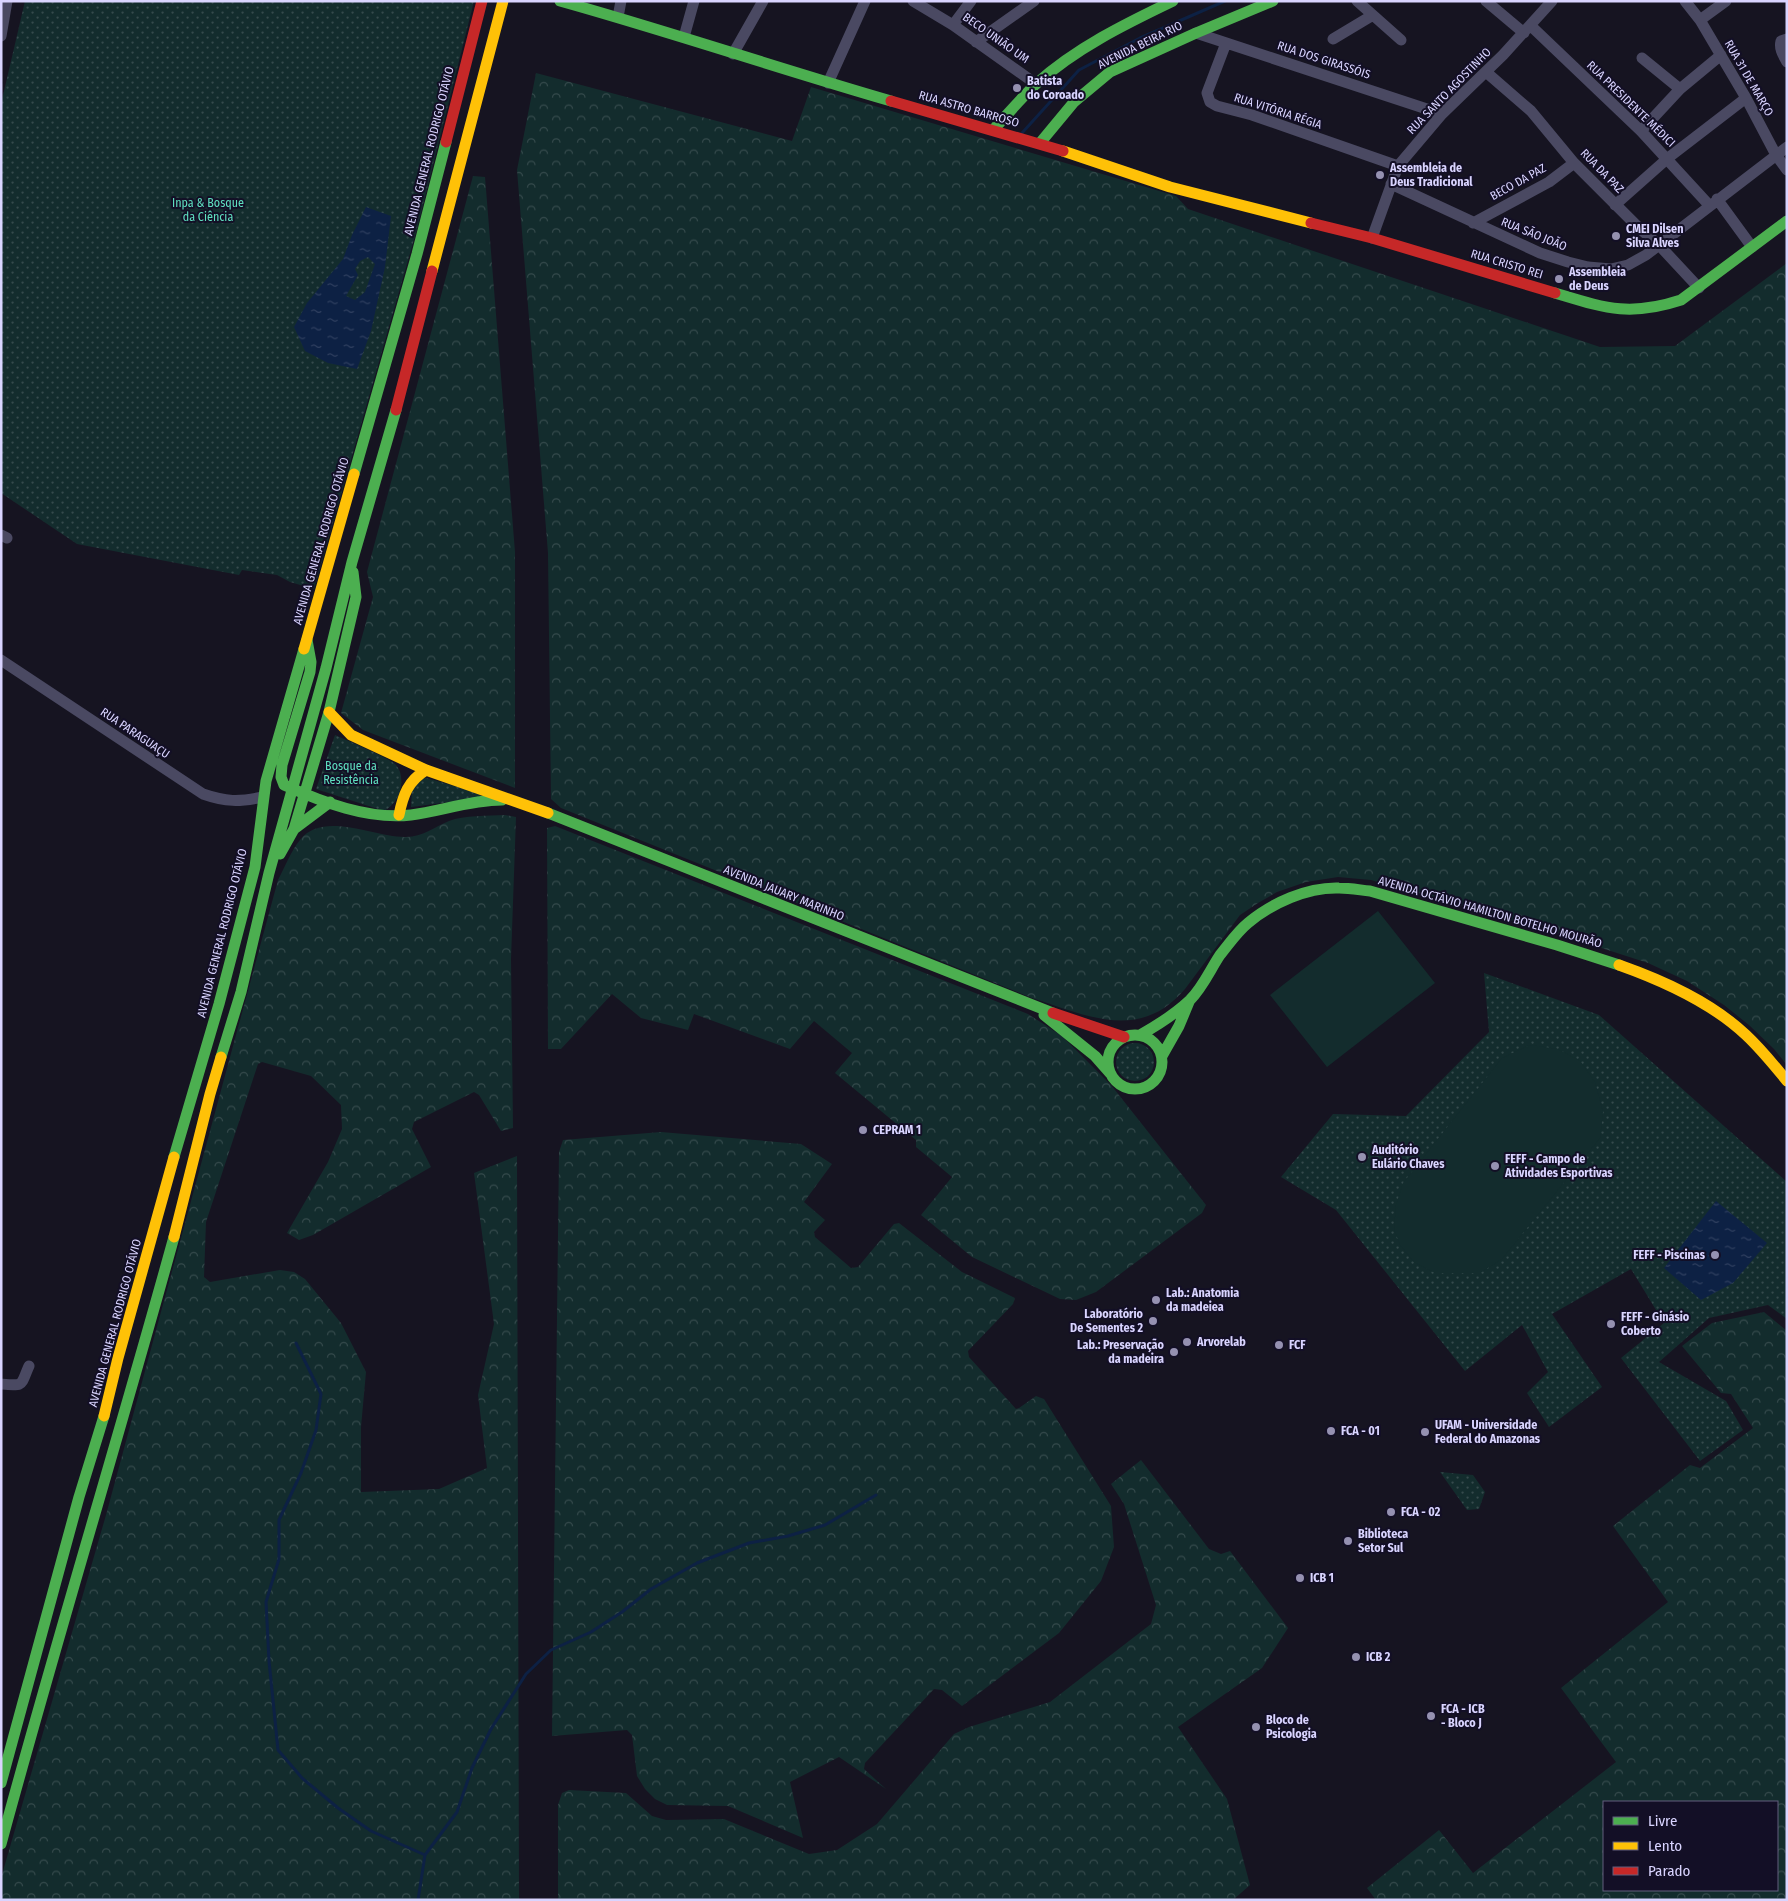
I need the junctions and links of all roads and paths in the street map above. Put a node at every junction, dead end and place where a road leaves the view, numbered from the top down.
1 (7, 1) edge
2 (482, 1) edge
3 (503, 1) edge
4 (560, 1) edge
5 (621, 1) edge
6 (694, 1) edge
7 (763, 1) edge
8 (865, 1) edge
9 (971, 1) edge
10 (1034, 1) edge
11 (1172, 1) edge
12 (1272, 1) edge
13 (1357, 1) edge
14 (1486, 1) edge
15 (1552, 1) edge
16 (1684, 1) edge
17 (1726, 1) edge
18 (918, 2) edge
19 (1373, 15) junction
20 (618, 16) junction
21 (1700, 20) junction
22 (953, 25) junction
23 (1527, 29) junction
24 (1196, 33) junction
25 (1, 36) edge
26 (684, 37) junction
27 (1333, 39) dead end
28 (1787, 39) edge
29 (1401, 40) dead end
30 (976, 42) junction
31 (1226, 43) junction
32 (733, 54) junction
33 (1721, 55) junction
34 (1642, 58) dead end
35 (1787, 62) edge
36 (1486, 72) junction
37 (828, 83) junction
38 (1036, 84) junction
39 (1680, 89) junction
40 (1746, 98) junction
41 (1442, 114) junction
42 (994, 129) junction
43 (1640, 130) junction
44 (1040, 143) junction
45 (1787, 147) edge
46 (1776, 155) junction
47 (1668, 158) junction
48 (1574, 163) junction
49 (1398, 166) junction
50 (1787, 170) edge
51 (1391, 184) junction
52 (1713, 202) junction
53 (1615, 205) junction
54 (1787, 221) edge
55 (1473, 223) junction
56 (1372, 238) junction
57 (1659, 245) junction
58 (1752, 247) junction
59 (1699, 288) junction
60 (352, 562) junction
61 (307, 639) junction
62 (1, 660) edge
63 (329, 712) junction
64 (403, 760) junction
65 (426, 770) junction
66 (407, 786) junction
67 (292, 789) junction
68 (304, 794) junction
69 (263, 797) junction
70 (330, 802) junction
71 (525, 804) junction
72 (399, 815) junction
73 (294, 829) junction
74 (269, 873) junction
75 (1191, 999) junction
76 (1033, 1006) junction
77 (1140, 1035) junction
78 (1124, 1037) junction
79 (1162, 1056) junction
80 (1110, 1073) junction
81 (1787, 1081) edge
82 (30, 1366) dead end
83 (1, 1384) edge
84 (1, 1782) edge
85 (1, 1844) edge

1 - 25 street
2 - 61 street, AVENIDA GENERAL RODRIGO OTÁVIO
3 - 60 street
4 - 20 street, RUA ASTRO BARROSO
5 - 20 street
6 - 26 street
7 - 32 street
8 - 37 street
9 - 22 street
10 - 30 street
11 - 38 street, AVENIDA BEIRA RIO
12 - 24 street, AVENIDA BEIRA RIO
13 - 19 street
14 - 23 street, RUA PRESIDENTE MÉDICI
15 - 23 street, RUA SANTO AGOSTINHO
16 - 21 street, RUA 31 DE MARÇO
17 - 21 street
18 - 22 street, BECO UNIÃO UM
19 - 27 street
19 - 29 street
20 - 26 street, RUA ASTRO BARROSO
21 - 33 street, RUA 31 DE MARÇO
22 - 30 street, BECO UNIÃO UM
23 - 36 street, RUA SANTO AGOSTINHO
23 - 43 street, RUA PRESIDENTE MÉDICI
24 - 31 street, RUA DOS GIRASSÓIS
24 - 44 street, AVENIDA BEIRA RIO
26 - 32 street, RUA ASTRO BARROSO
28 - 35 street
30 - 38 street, BECO UNIÃO UM
31 - 41 street, RUA DOS GIRASSÓIS
31 - 49 street, RUA VITÓRIA RÉGIA
32 - 37 street, RUA ASTRO BARROSO
33 - 39 street
33 - 40 street, RUA 31 DE MARÇO
34 - 39 street
36 - 41 street, RUA SANTO AGOSTINHO
36 - 48 street, RUA DA PAZ
37 - 42 street, RUA ASTRO BARROSO
38 - 42 street, AVENIDA BEIRA RIO
39 - 43 street
40 - 46 street, RUA 31 DE MARÇO
40 - 47 street
41 - 49 street, RUA SANTO AGOSTINHO
42 - 44 street, RUA ASTRO BARROSO
43 - 47 street, RUA PRESIDENTE MÉDICI
44 - 56 street, RUA ASTRO BARROSO
45 - 46 street, RUA SÃO JOÃO
46 - 50 street, RUA 31 DE MARÇO
46 - 52 street, RUA SÃO JOÃO
47 - 52 street, RUA PRESIDENTE MÉDICI
47 - 53 street
48 - 53 street, RUA DA PAZ
48 - 55 street, BECO DA PAZ
49 - 51 street, RUA SANTO AGOSTINHO
51 - 55 street, RUA SÃO JOÃO
51 - 56 street, RUA SANTO AGOSTINHO
52 - 57 street, RUA SÃO JOÃO
52 - 58 street, RUA PRESIDENTE MÉDICI
53 - 57 street, RUA DA PAZ
54 - 58 street, RUA CRISTO REI
55 - 57 street, RUA SÃO JOÃO
56 - 59 street, RUA CRISTO REI
57 - 59 street, RUA DA PAZ
58 - 59 street, RUA CRISTO REI
60 - 63 street
60 - 67 street
61 - 67 street
61 - 69 street, AVENIDA GENERAL RODRIGO OTÁVIO
62 - 69 street, RUA PARAGUAÇU
63 - 64 street, AVENIDA JAUARY MARINHO
63 - 68 street
64 - 65 street, AVENIDA JAUARY MARINHO
64 - 66 street
65 - 66 street
65 - 71 street, AVENIDA JAUARY MARINHO
66 - 72 street
67 - 68 street, AVENIDA JAUARY MARINHO
67 - 74 street
68 - 70 street, AVENIDA JAUARY MARINHO
68 - 73 street
69 - 84 street, AVENIDA GENERAL RODRIGO OTÁVIO
70 - 72 street, AVENIDA JAUARY MARINHO
70 - 73 street
71 - 72 street, AVENIDA JAUARY MARINHO
71 - 76 street, AVENIDA JAUARY MARINHO
73 - 74 street
74 - 85 street
75 - 77 street, AVENIDA OCTÁVIO HAMILTON BOTELHO MOURÃO
75 - 79 street, AVENIDA OCTÁVIO HAMILTON BOTELHO MOURÃO
75 - 81 street, AVENIDA OCTÁVIO HAMILTON BOTELHO MOURÃO
76 - 78 street, AVENIDA JAUARY MARINHO
76 - 80 street, AVENIDA JAUARY MARINHO
77 - 78 street
77 - 79 street
78 - 80 street
79 - 80 street
82 - 83 street

